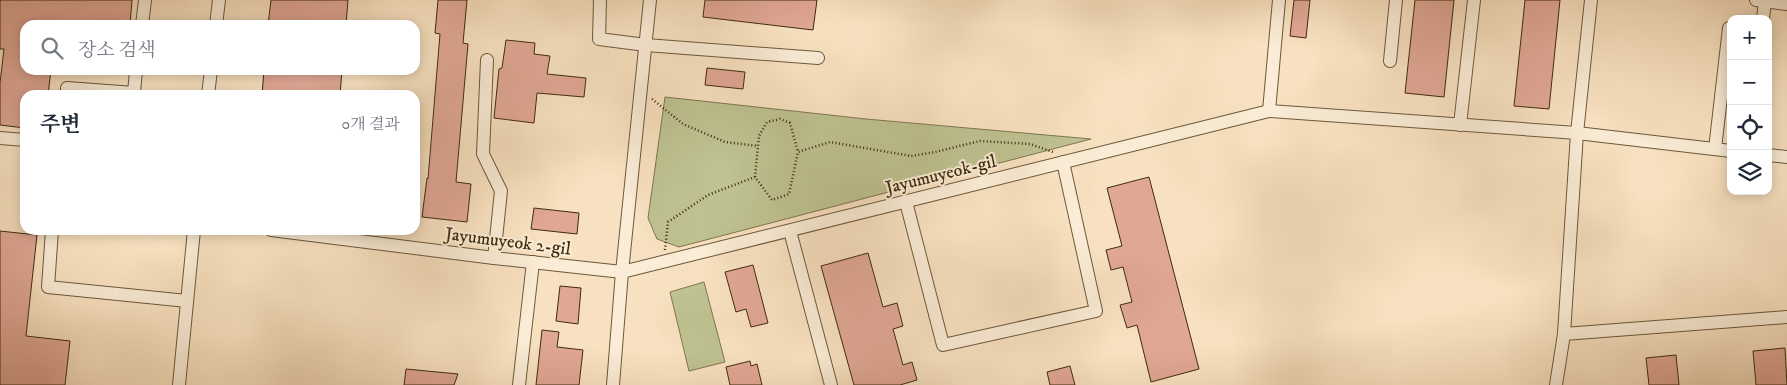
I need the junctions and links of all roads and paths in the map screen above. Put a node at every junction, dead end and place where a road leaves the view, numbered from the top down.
1 (145, 0) edge
2 (219, 0) edge
3 (600, 0) edge
4 (650, 0) edge
5 (1279, 0) edge
6 (1396, 0) edge
7 (1474, 0) edge
8 (1591, 0) edge
9 (1760, 1) edge
10 (1787, 4) edge
11 (1762, 15) edge
12 (143, 20) edge
13 (217, 20) edge
14 (646, 45) junction
15 (1727, 45) edge
16 (818, 58) dead end
17 (487, 60) dead end
18 (1390, 61) dead end
19 (136, 75) edge
20 (210, 75) edge
21 (67, 90) edge
22 (94, 90) edge
23 (134, 90) edge
24 (209, 90) edge
25 (641, 90) junction
26 (1268, 110) junction
27 (1460, 125) junction
28 (1577, 133) junction
29 (0, 138) edge
30 (20, 140) edge
31 (758, 146) junction
32 (1715, 149) junction
33 (1727, 150) edge
34 (798, 152) junction
35 (1772, 155) edge
36 (1787, 157) edge
37 (1063, 162) junction
38 (755, 177) junction
39 (906, 202) junction
40 (790, 230) junction
41 (52, 235) edge
42 (194, 235) edge
43 (311, 235) edge
44 (494, 258) junction
45 (533, 262) junction
46 (664, 262) junction
47 (622, 272) junction
48 (187, 301) junction
49 (1787, 317) edge
50 (1564, 334) junction
51 (179, 385) edge
52 (519, 385) edge
53 (613, 385) edge
54 (831, 385) edge
55 (1556, 385) edge

1 - 12 street
2 - 13 street
3 - 14 street
4 - 14 street
5 - 26 street
6 - 18 street
7 - 27 street
8 - 28 street
9 - 10 street
9 - 11 street
14 - 16 street
14 - 25 street
15 - 32 street
17 - 44 street
19 - 23 street
20 - 24 street
21 - 22 street
25 - 31 path
25 - 47 street
26 - 27 street, Jayumuyeok-gil
26 - 37 street, Jayumuyeok-gil
27 - 28 street, Jayumuyeok-gil
28 - 32 street, Jayumuyeok-gil
28 - 50 street
29 - 30 street
31 - 34 path
31 - 38 path
32 - 33 street, Jayumuyeok-gil
34 - 37 path
34 - 38 path
35 - 36 street
37 - 39 street, Jayumuyeok-gil
37 - 39 street
38 - 46 path
39 - 40 street, Jayumuyeok-gil
40 - 46 street, Jayumuyeok-gil
40 - 54 street
41 - 48 street
42 - 48 street
43 - 44 street, Jayumuyeok 2-gil
44 - 45 street, Jayumuyeok 2-gil
45 - 47 street, Jayumuyeok 2-gil
45 - 52 street
46 - 47 street, Jayumuyeok-gil
47 - 53 street
48 - 51 street
49 - 50 street
50 - 55 street

